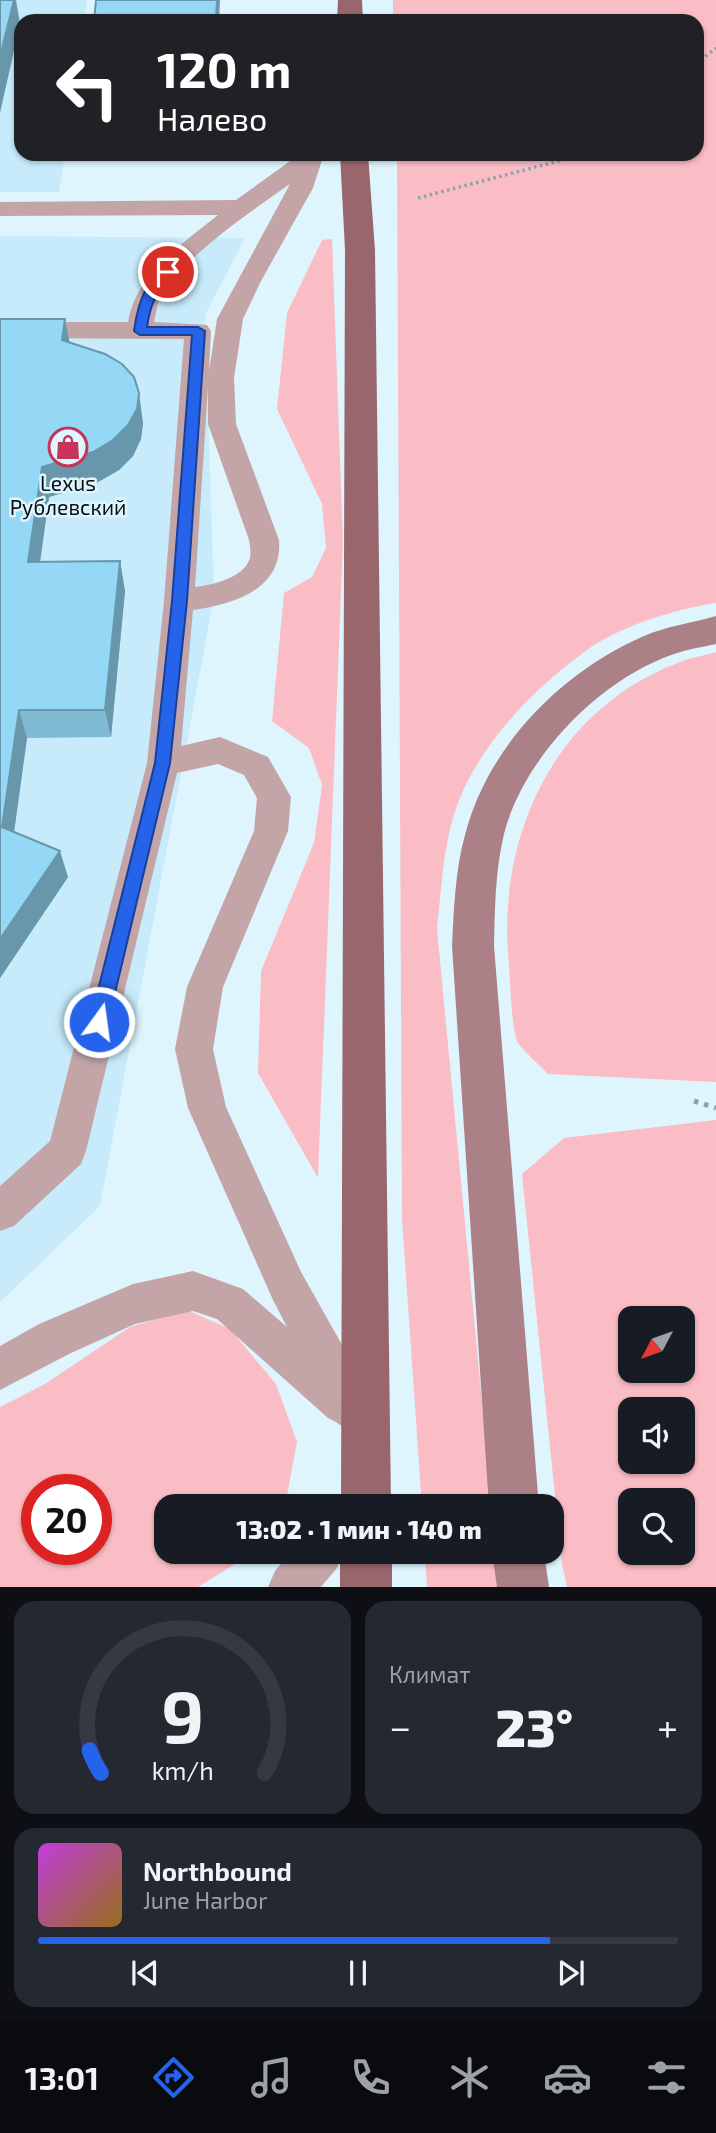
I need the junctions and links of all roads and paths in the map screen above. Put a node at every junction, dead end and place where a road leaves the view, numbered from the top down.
1 (305, 161) edge
2 (310, 161) edge
3 (354, 161) edge
4 (558, 161) edge
5 (418, 198) dead end
6 (242, 207) junction
7 (0, 209) edge
8 (0, 330) edge
9 (140, 331) junction
10 (179, 601) junction
11 (716, 630) edge
12 (163, 763) junction
13 (694, 1101) dead end
14 (716, 1108) edge
15 (0, 1212) edge
16 (0, 1369) edge
17 (366, 1424) junction
18 (364, 1494) edge
19 (513, 1494) edge
20 (311, 1564) edge
21 (366, 1564) edge
22 (520, 1564) edge
23 (291, 1587) edge
24 (366, 1587) edge
25 (523, 1587) edge

1 - 6 lane
2 - 10 lane
3 - 17 main road
4 - 5 path
6 - 7 lane
6 - 9 lane
8 - 9 lane
9 - 10 lane
10 - 12 lane
11 - 19 street
12 - 15 lane
12 - 17 lane
13 - 14 path
16 - 17 lane
17 - 18 main road
20 - 23 lane
21 - 24 main road
22 - 25 street

